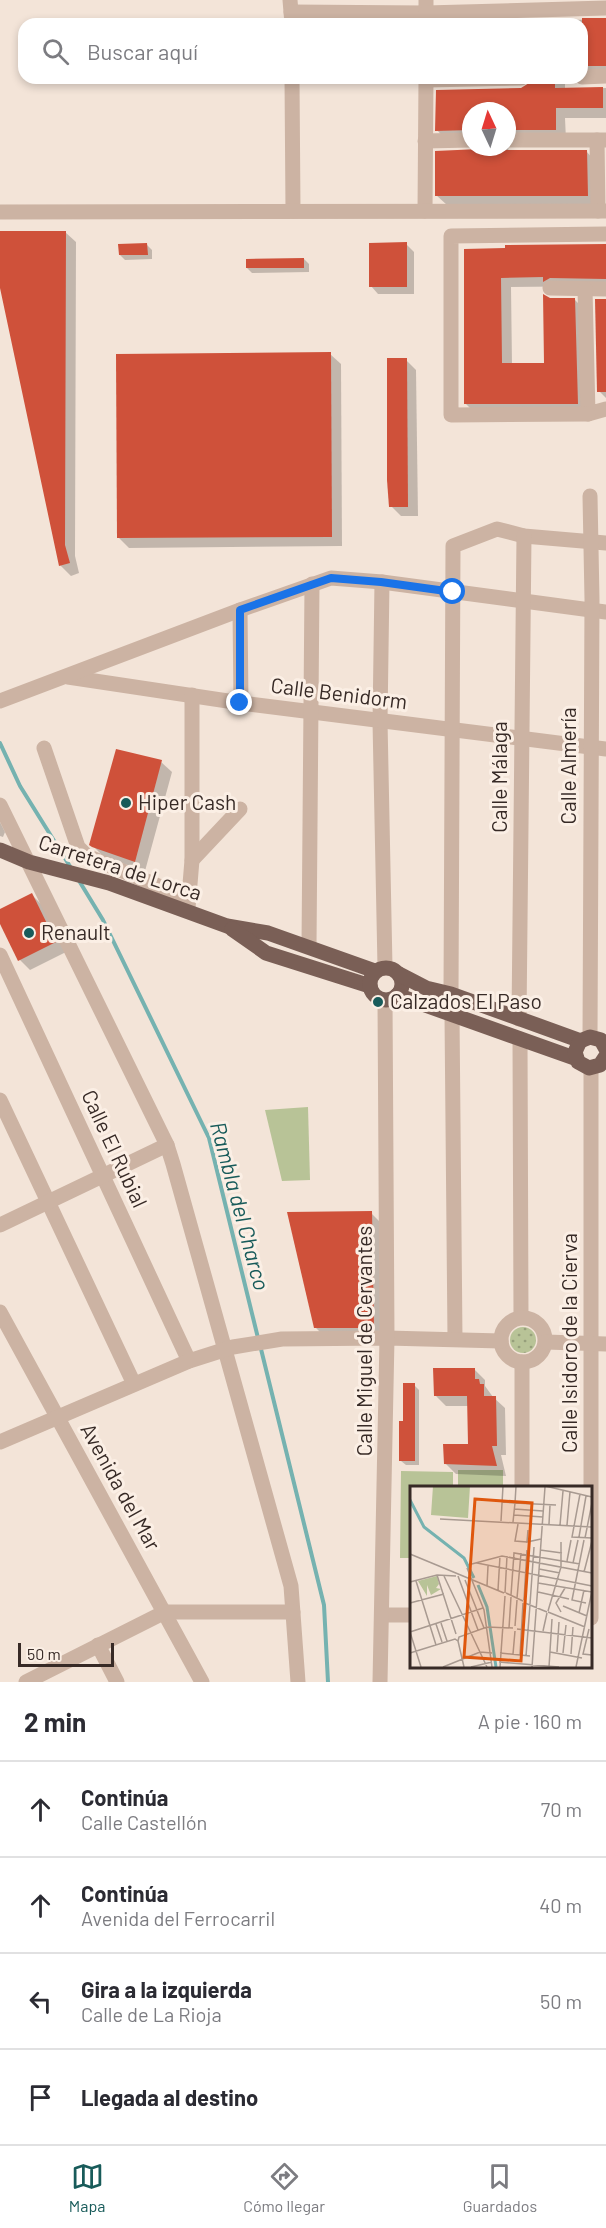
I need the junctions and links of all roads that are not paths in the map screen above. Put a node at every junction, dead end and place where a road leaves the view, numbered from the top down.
1 (606, 8) edge
2 (291, 12) edge
3 (426, 12) edge
4 (606, 76) edge
5 (588, 77) edge
6 (292, 84) edge
7 (426, 84) edge
8 (516, 140) edge
9 (601, 140) edge
10 (425, 141) junction
11 (462, 141) edge
12 (425, 211) junction
13 (602, 211) edge
14 (0, 212) edge
15 (293, 212) junction
16 (606, 234) edge
17 (550, 288) dead end
18 (585, 289) junction
19 (606, 289) edge
20 (606, 409) edge
21 (588, 414) junction
22 (590, 496) dead end
23 (524, 536) junction
24 (598, 543) edge
25 (381, 582) junction
26 (312, 584) junction
27 (453, 592) junction
28 (522, 602) junction
29 (240, 610) junction
30 (599, 611) edge
31 (66, 677) junction
32 (192, 695) junction
33 (0, 701) edge
34 (240, 703) junction
35 (312, 712) junction
36 (380, 721) junction
37 (453, 729) junction
38 (522, 737) junction
39 (44, 748) dead end
40 (590, 748) junction
41 (606, 749) edge
42 (0, 805) edge
43 (240, 809) dead end
44 (0, 850) edge
45 (192, 860) junction
46 (33, 863) junction
47 (188, 905) junction
48 (227, 926) junction
49 (309, 946) junction
50 (0, 955) edge
51 (386, 971) junction
52 (370, 986) junction
53 (451, 994) junction
54 (391, 997) junction
55 (452, 1015) junction
56 (519, 1019) junction
57 (520, 1039) junction
58 (585, 1039) junction
59 (603, 1057) edge
60 (577, 1059) junction
61 (0, 1100) edge
62 (167, 1145) junction
63 (104, 1175) junction
64 (48, 1203) junction
65 (0, 1225) edge
66 (0, 1312) edge
67 (521, 1317) junction
68 (387, 1338) junction
69 (455, 1339) junction
70 (501, 1341) junction
71 (546, 1342) junction
72 (598, 1344) edge
73 (229, 1347) junction
74 (189, 1361) junction
75 (522, 1362) junction
76 (134, 1384) junction
77 (58, 1417) junction
78 (0, 1442) edge
79 (522, 1486) edge
80 (165, 1612) junction
81 (293, 1612) junction
82 (382, 1615) junction
83 (410, 1615) edge
84 (596, 1618) edge
85 (98, 1645) junction
86 (26, 1682) edge
87 (117, 1682) edge
88 (202, 1682) edge
89 (298, 1682) edge
90 (380, 1682) edge

1 - 3 street
2 - 3 street
4 - 5 street
6 - 15 street
7 - 10 street
8 - 9 street
9 - 13 street
10 - 11 street
10 - 12 street
12 - 13 street
12 - 15 street
14 - 15 street
16 - 21 street
17 - 18 street
18 - 19 street
18 - 21 street
20 - 21 street
22 - 24 street, Calle Almería
23 - 24 street
23 - 27 street
23 - 28 street, Calle Málaga
24 - 30 street, Calle Almería
25 - 26 street
25 - 27 street
25 - 36 street
26 - 29 street
26 - 35 street
27 - 28 street
27 - 37 street
28 - 30 street
28 - 38 street, Calle Málaga
29 - 31 street
29 - 34 street
30 - 40 street, Calle Almería
31 - 32 street, Calle Benidorm
31 - 33 street
32 - 34 street, Calle Benidorm
32 - 45 street
34 - 35 street, Calle Benidorm
35 - 36 street, Calle Benidorm
35 - 49 street
36 - 37 street, Calle Benidorm
36 - 51 street
37 - 38 street, Calle Benidorm
37 - 53 street
38 - 40 street, Calle Benidorm
38 - 56 street, Calle Málaga
39 - 47 street
40 - 41 street, Calle Benidorm
40 - 58 street, Calle Almería
42 - 46 street
43 - 45 street
44 - 46 main road, Carretera de Lorca
45 - 47 street
46 - 47 main road, Carretera de Lorca
46 - 62 street
47 - 48 main road, Carretera de Lorca
48 - 49 main road, Carretera de Lorca
48 - 52 main road, Carretera de Lorca
49 - 51 main road, Carretera de Lorca
50 - 63 street, Calle El Rubial
51 - 52 main road
51 - 53 main road, Carretera de Lorca
51 - 54 main road
52 - 54 main road
53 - 56 main road, Carretera de Lorca
54 - 55 main road
54 - 68 street, Calle Miguel de Cervantes
55 - 57 main road
55 - 69 street
56 - 58 main road, Carretera de Lorca
57 - 60 main road
57 - 67 street
58 - 59 main road, Carretera de Lorca
58 - 60 main road
59 - 60 main road
59 - 72 street, Calle Isidoro de la Cierva
61 - 64 street
62 - 63 street
62 - 73 street
63 - 64 street
63 - 74 street, Calle El Rubial
64 - 65 street
64 - 76 street
66 - 77 street, Avenida del Mar
67 - 70 street
67 - 71 street
68 - 69 street
68 - 73 street
68 - 82 street, Calle Miguel de Cervantes
69 - 70 street
70 - 75 street
71 - 72 street
71 - 75 street
72 - 84 street, Calle Isidoro de la Cierva
73 - 74 street
73 - 81 street
74 - 76 street
75 - 79 street
76 - 77 street
77 - 78 street
77 - 80 street, Avenida del Mar
80 - 81 street
80 - 85 street
80 - 88 street, Avenida del Mar
81 - 89 street
82 - 83 street
82 - 90 street, Calle Miguel de Cervantes
85 - 86 street
85 - 87 street

